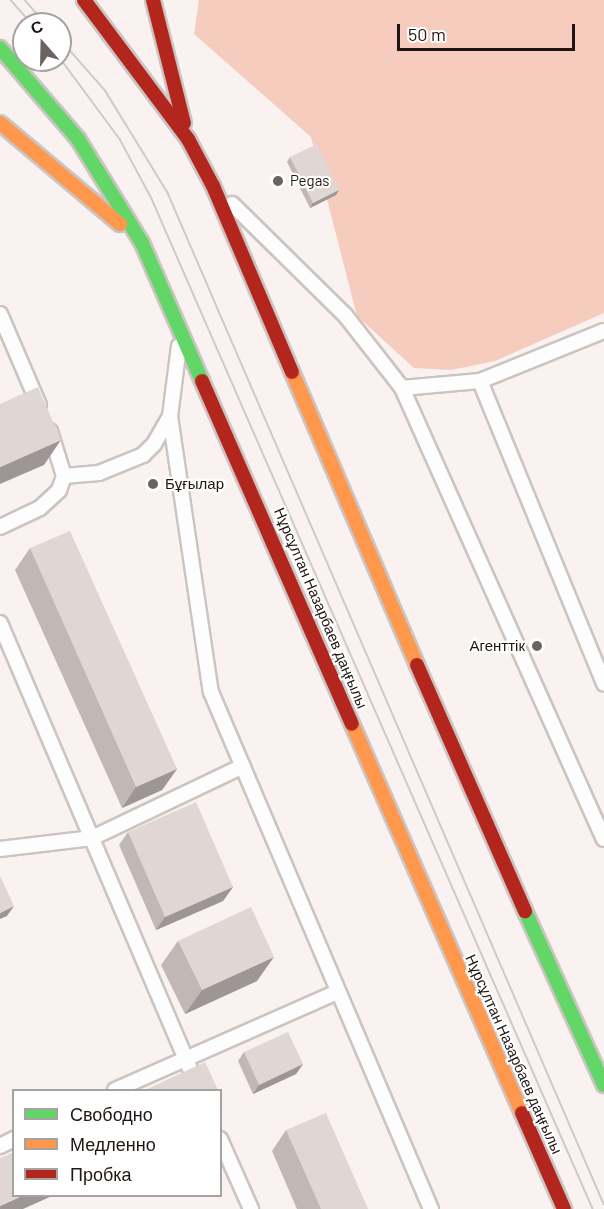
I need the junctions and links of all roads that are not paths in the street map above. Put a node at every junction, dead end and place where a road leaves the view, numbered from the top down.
1 (84, 0) edge
2 (153, 0) edge
3 (0, 48) edge
4 (0, 123) edge
5 (0, 133) edge
6 (16, 136) junction
7 (188, 139) junction
8 (213, 186) junction
9 (142, 243) junction
10 (0, 314) edge
11 (181, 326) junction
12 (604, 331) edge
13 (480, 381) junction
14 (402, 388) junction
15 (170, 416) junction
16 (64, 476) junction
17 (0, 526) edge
18 (0, 623) edge
19 (604, 684) edge
20 (243, 766) junction
21 (604, 837) edge
22 (92, 838) junction
23 (0, 849) edge
24 (337, 992) junction
25 (185, 1057) junction
26 (604, 1086) edge
27 (117, 1089) edge
28 (199, 1089) edge
29 (222, 1144) edge
30 (251, 1209) edge
31 (431, 1209) edge
32 (564, 1209) edge

1 - 7 main road
2 - 7 main road
3 - 9 main road, Нұрсұлтан Назарбаев даңғылы
4 - 6 main road
5 - 6 lane
6 - 9 main road
7 - 8 main road
8 - 14 lane
8 - 26 main road
9 - 11 main road, Нұрсұлтан Назарбаев даңғылы
10 - 16 lane
11 - 15 lane
11 - 32 main road, Нұрсұлтан Назарбаев даңғылы
12 - 13 lane
13 - 14 lane
13 - 19 lane
14 - 21 lane
15 - 16 lane
15 - 20 lane
16 - 17 lane
18 - 22 lane
20 - 22 lane
20 - 24 lane
22 - 23 lane
22 - 25 lane
24 - 25 lane
24 - 31 lane
25 - 27 lane
25 - 28 lane
29 - 30 lane

